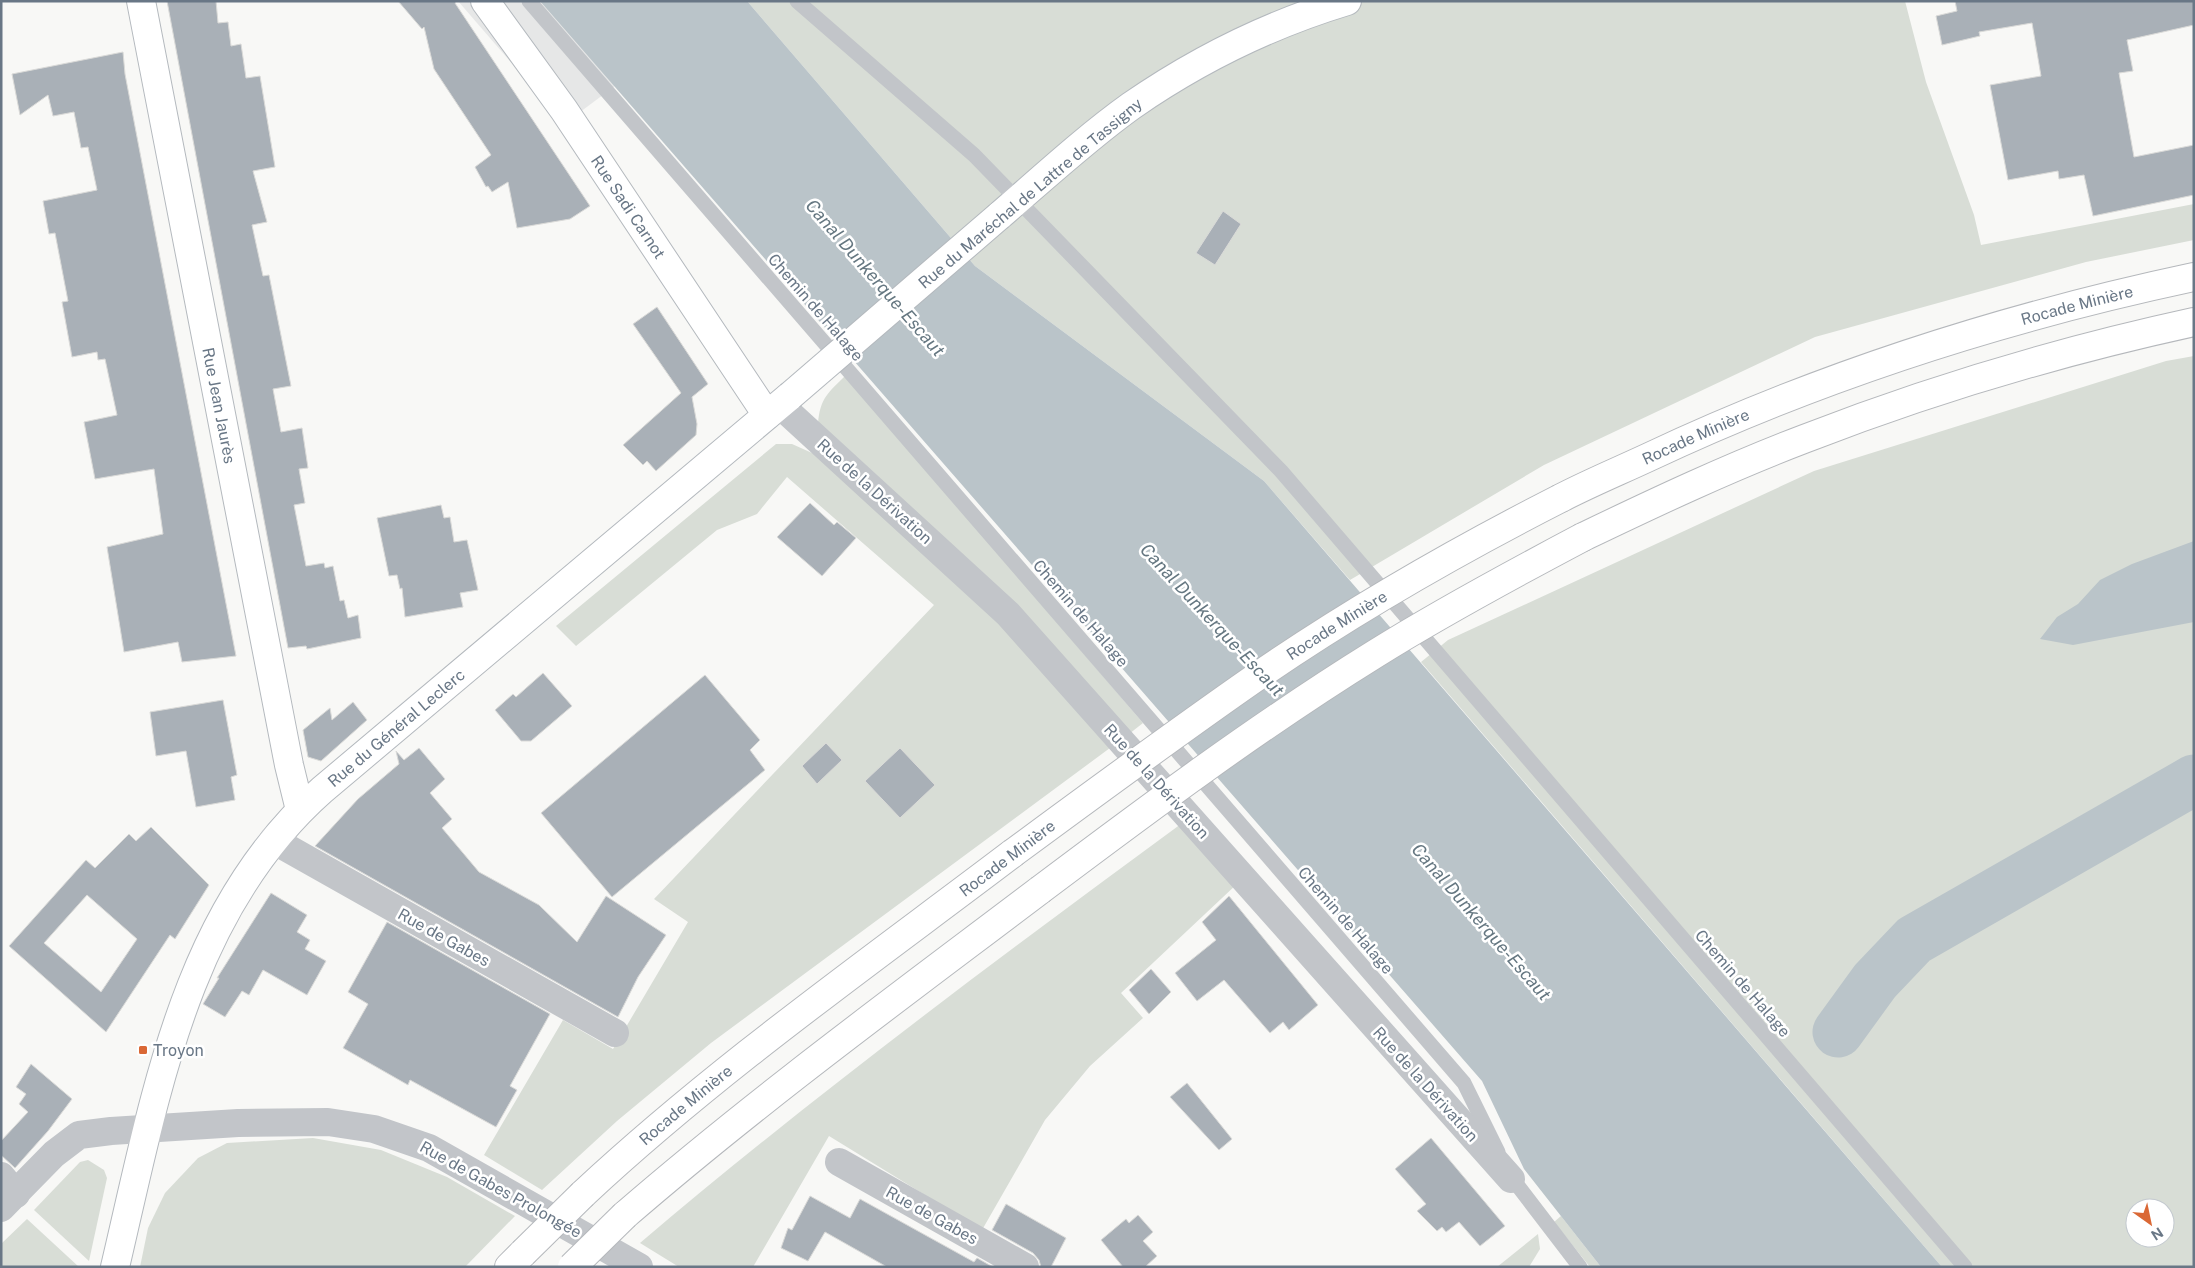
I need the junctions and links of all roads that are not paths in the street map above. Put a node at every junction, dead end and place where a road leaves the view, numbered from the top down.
1 (142, 1) edge
2 (485, 1) edge
3 (529, 1) edge
4 (797, 1) edge
5 (1347, 1) edge
6 (1008, 208) junction
7 (2194, 277) edge
8 (2194, 322) edge
9 (779, 405) junction
10 (300, 810) junction
11 (273, 840) junction
12 (615, 1033) dead end
13 (148, 1128) junction
14 (839, 1162) dead end
15 (1512, 1179) junction
16 (6, 1193) edge
17 (516, 1260) edge
18 (115, 1267) edge
19 (572, 1267) edge
20 (639, 1267) edge
21 (1025, 1267) edge
22 (1580, 1267) edge
23 (1965, 1267) edge

1 - 10 main road, Rue Jean Jaurès
2 - 9 main road, Rue Sadi Carnot
3 - 15 lane, Chemin de Halage
4 - 6 lane, Chemin de Halage
5 - 6 main road, Rue du Maréchal de Lattre de Tassigny
6 - 9 main road, Rue du Maréchal de Lattre de Tassigny, bridge
6 - 23 lane, Chemin de Halage
7 - 17 main road, Rocade Minière, bridge
8 - 19 main road, bridge
9 - 10 main road, Rue du Général Leclerc
9 - 15 street, Rue de la Dérivation
10 - 11 main road, Rue du Général Leclerc
11 - 12 street, Rue de Gabes
11 - 13 main road, Rue du Général Leclerc
13 - 16 street, Rue de Gabes Prolongée
13 - 18 main road, Rue du Général Leclerc
13 - 20 street, Rue de Gabes Prolongée
14 - 21 street, Rue de Gabes
15 - 22 lane, Chemin de Halage

